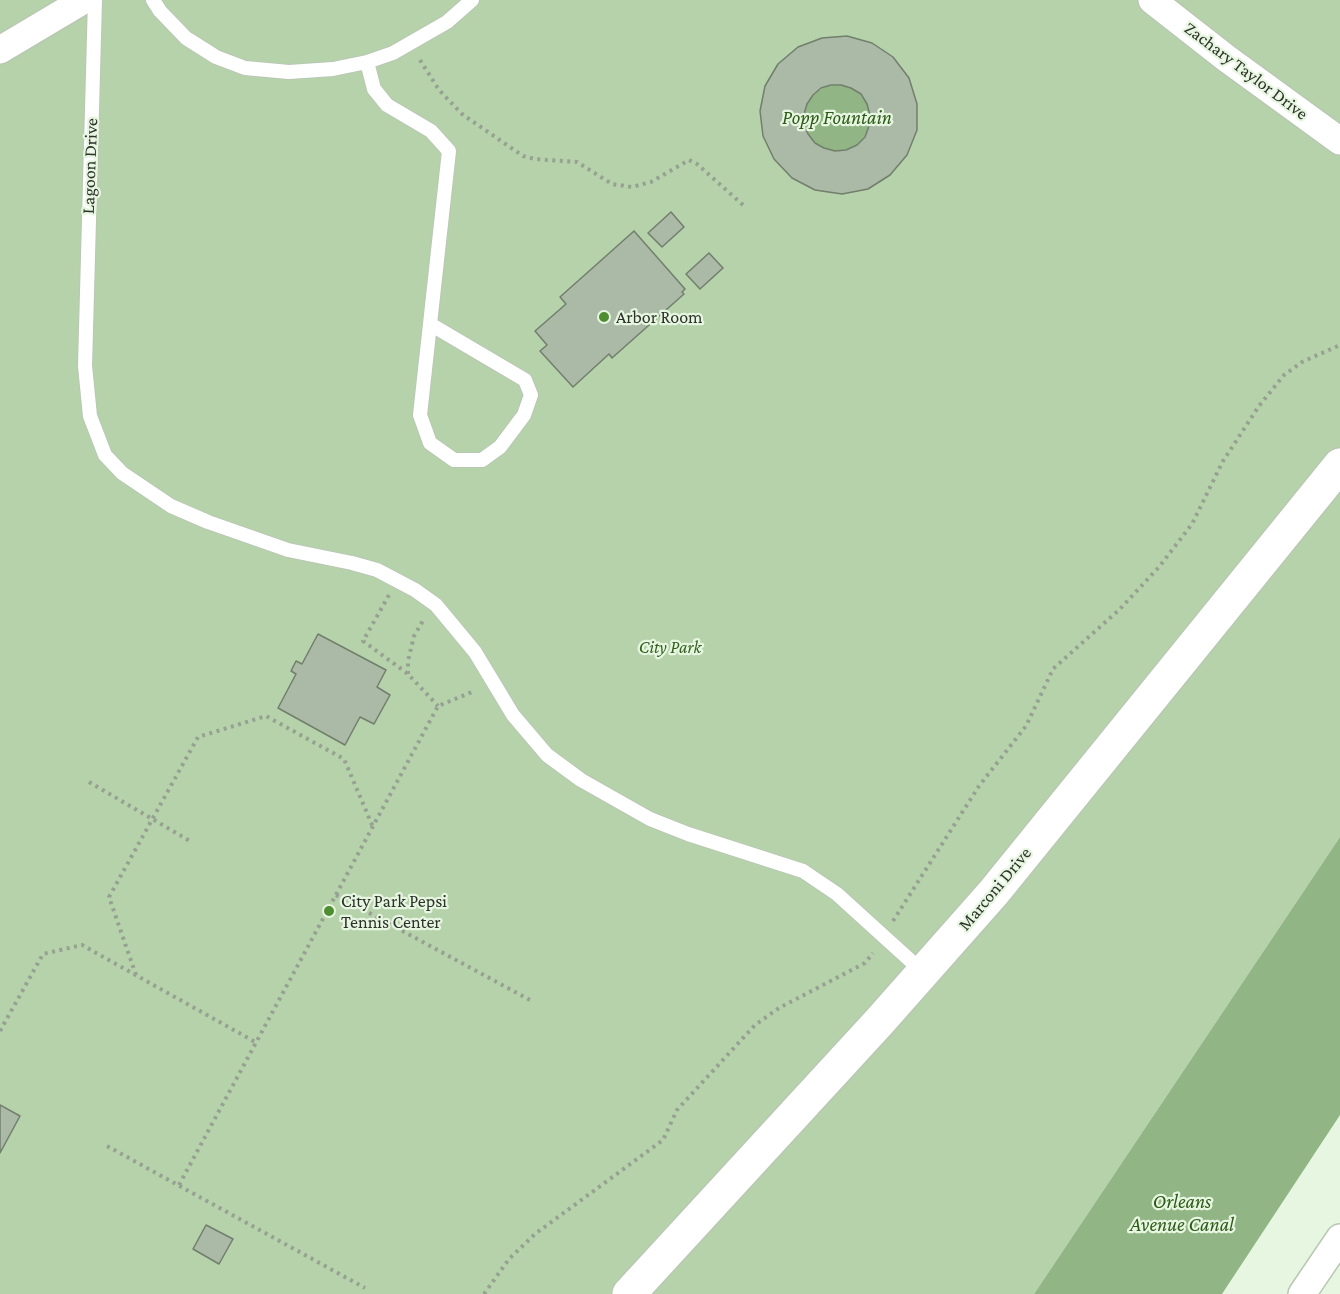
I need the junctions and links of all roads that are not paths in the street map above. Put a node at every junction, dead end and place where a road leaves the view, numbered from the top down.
1 (84, 0) edge
2 (95, 0) edge
3 (153, 0) edge
4 (472, 0) edge
5 (1152, 0) edge
6 (0, 50) edge
7 (367, 62) junction
8 (1340, 141) edge
9 (430, 324) junction
10 (1340, 465) edge
11 (923, 972) junction
12 (1340, 1238) edge
13 (629, 1294) edge
14 (1302, 1294) edge

1 - 6 street
2 - 11 lane, Lagoon Drive
3 - 7 lane
4 - 7 lane
5 - 8 street, Zachary Taylor Drive
7 - 9 lane
9 - 9 lane
10 - 11 street, Marconi Drive
11 - 13 street, Marconi Drive
12 - 14 street

